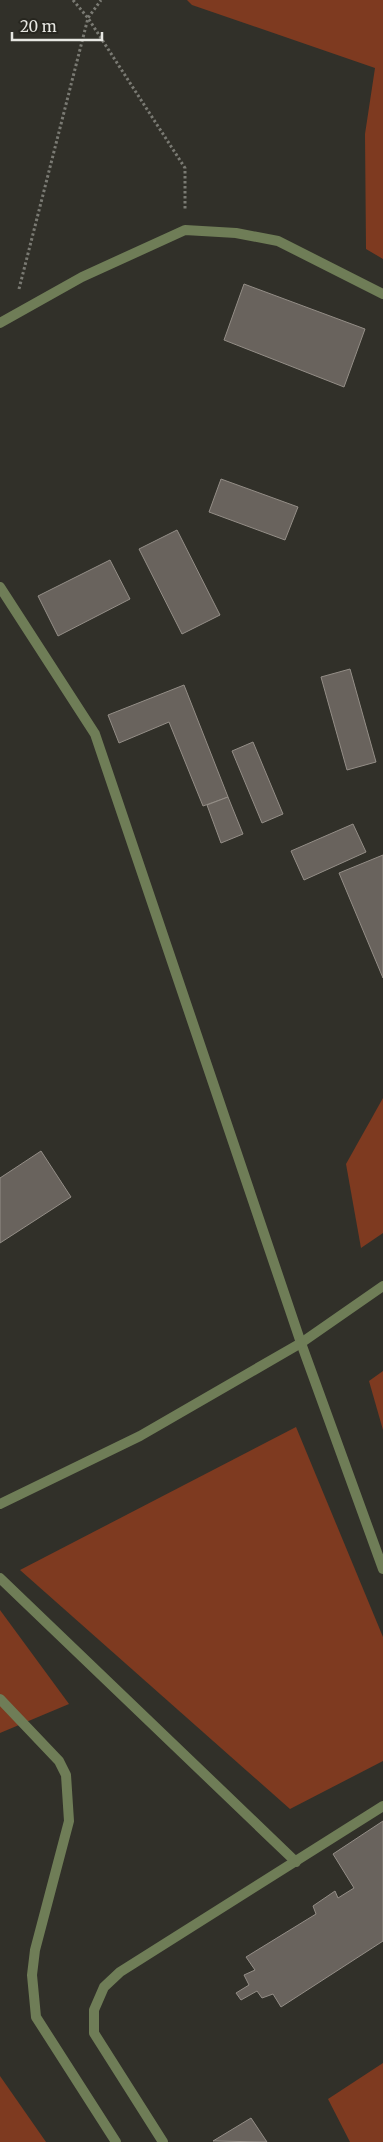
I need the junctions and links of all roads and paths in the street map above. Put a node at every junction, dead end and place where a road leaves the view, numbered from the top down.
1 (73, 0) edge
2 (101, 0) edge
3 (88, 18) junction
4 (185, 230) junction
5 (383, 294) edge
6 (14, 315) junction
7 (0, 323) edge
8 (0, 587) edge
9 (383, 1286) edge
10 (301, 1343) junction
11 (0, 1504) edge
12 (383, 1569) edge
13 (0, 1578) edge
14 (0, 1699) edge
15 (383, 1806) edge
16 (296, 1862) junction
17 (116, 2142) edge
18 (163, 2142) edge

1 - 3 path
2 - 3 path
3 - 4 path
3 - 6 path
4 - 5 lane
4 - 6 lane
6 - 7 lane
8 - 10 lane
9 - 10 lane
10 - 11 lane
10 - 12 lane
13 - 16 lane
14 - 17 lane
15 - 16 lane
16 - 18 lane

